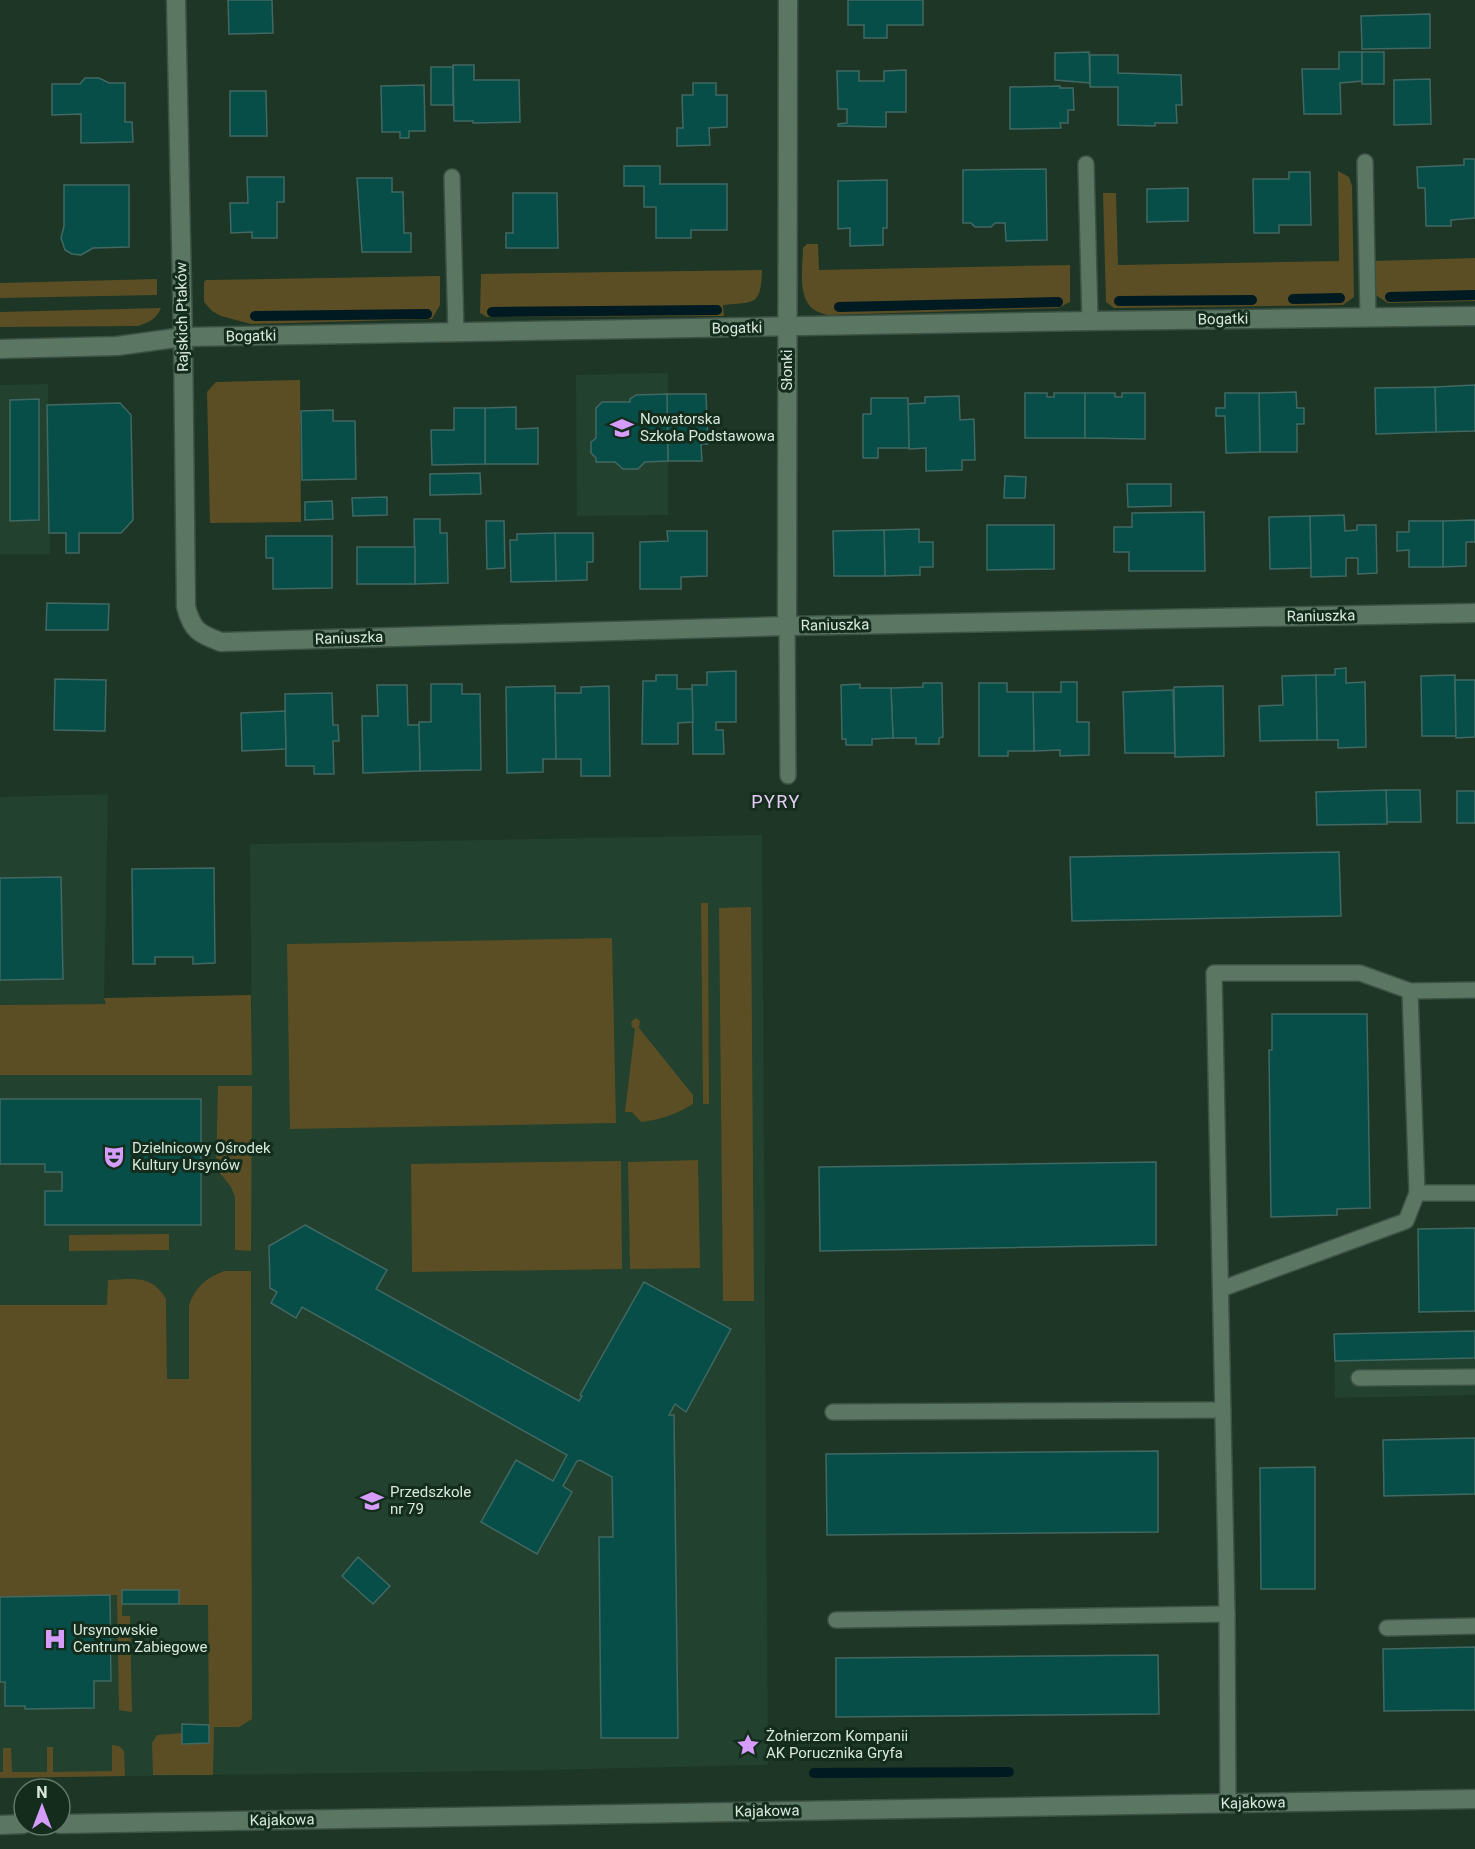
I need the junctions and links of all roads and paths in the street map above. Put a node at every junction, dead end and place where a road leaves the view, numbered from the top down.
1 (176, 0) edge
2 (788, 0) edge
3 (1365, 162) dead end
4 (1086, 164) dead end
5 (452, 177) dead end
6 (1475, 316) edge
7 (1368, 318) junction
8 (1090, 321) junction
9 (787, 328) junction
10 (456, 333) junction
11 (183, 337) junction
12 (0, 349) edge
13 (1475, 613) edge
14 (788, 626) junction
15 (197, 631) joint
16 (788, 776) dead end
17 (1475, 990) edge
18 (1410, 992) junction
19 (1417, 1192) junction
20 (1475, 1192) edge
21 (1221, 1288) junction
22 (1475, 1377) edge
23 (1359, 1378) dead end
24 (1223, 1410) junction
25 (833, 1412) dead end
26 (1227, 1614) junction
27 (836, 1620) dead end
28 (1475, 1626) edge
29 (1388, 1628) dead end
30 (1475, 1799) edge
31 (1228, 1803) junction
32 (72, 1824) edge

1 - 11 street, Rajskich Ptaków
2 - 9 street, Słonki
3 - 7 lane
4 - 8 lane
5 - 10 lane
6 - 7 street, Bogatki
7 - 8 street, Bogatki
8 - 9 street, Bogatki
9 - 10 street, Bogatki
9 - 14 street, Słonki
10 - 11 street, Bogatki
11 - 12 street, Bogatki
11 - 15 street, Rajskich Ptaków
13 - 14 street, Raniuszka
14 - 15 street, Raniuszka
14 - 16 lane, Słonki
17 - 18 lane
18 - 19 lane
18 - 21 lane
19 - 20 lane
19 - 21 lane
21 - 24 lane
22 - 23 lane
24 - 25 lane
24 - 26 lane
26 - 27 lane
26 - 31 lane
28 - 29 lane
30 - 31 street, Kajakowa
31 - 32 street, Kajakowa

